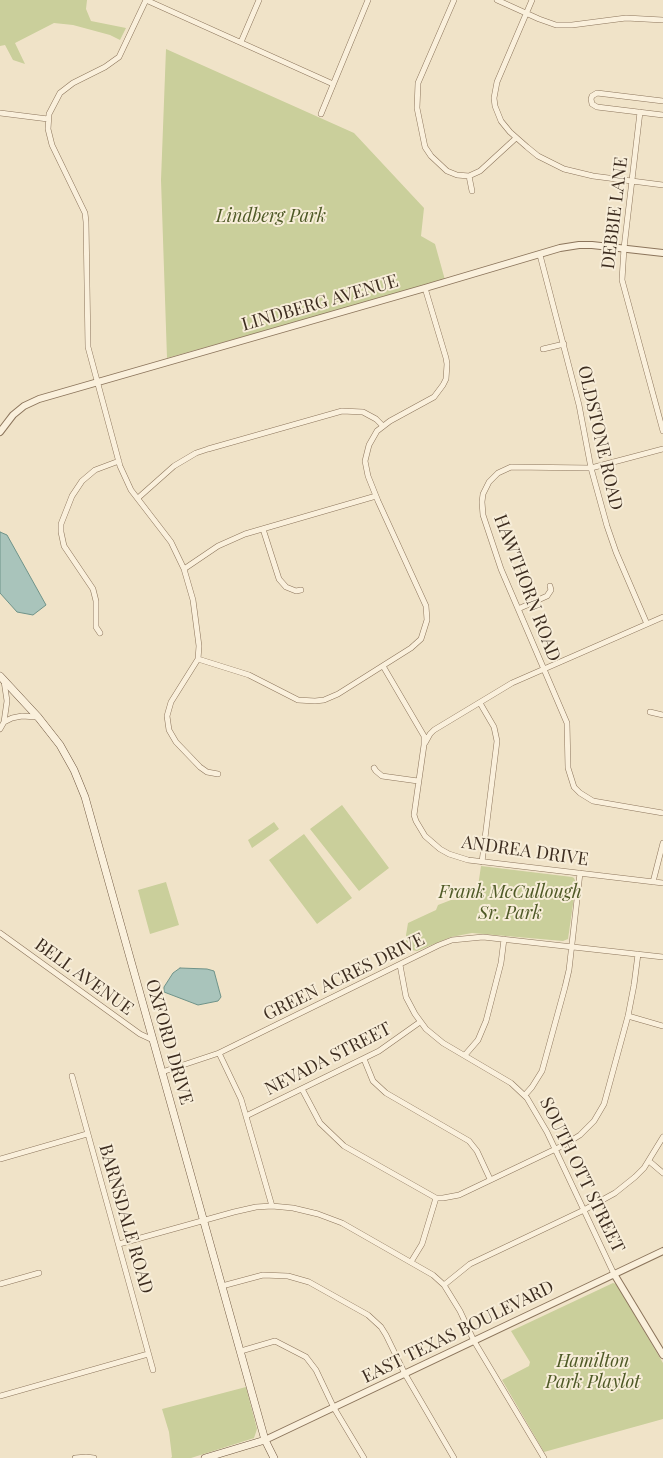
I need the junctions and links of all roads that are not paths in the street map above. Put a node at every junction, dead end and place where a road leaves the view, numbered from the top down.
1 (146, 0) edge
2 (260, 0) edge
3 (368, 0) edge
4 (454, 0) edge
5 (497, 0) edge
6 (532, 0) edge
7 (527, 13) junction
8 (663, 20) edge
9 (241, 42) junction
10 (333, 84) junction
11 (663, 101) edge
12 (640, 112) junction
13 (0, 113) edge
14 (321, 114) dead end
15 (663, 115) edge
16 (48, 120) junction
17 (516, 138) junction
18 (469, 176) junction
19 (633, 181) junction
20 (663, 184) edge
21 (472, 191) dead end
22 (624, 248) junction
23 (663, 253) edge
24 (540, 255) junction
25 (425, 288) junction
26 (564, 344) junction
27 (543, 350) dead end
28 (98, 382) junction
29 (382, 426) junction
30 (663, 431) edge
31 (0, 432) edge
32 (663, 449) edge
33 (119, 461) junction
34 (591, 468) junction
35 (376, 496) junction
36 (138, 498) junction
37 (264, 529) junction
38 (184, 569) junction
39 (550, 586) dead end
40 (301, 590) dead end
41 (518, 609) junction
42 (663, 617) edge
43 (647, 624) junction
44 (100, 633) dead end
45 (198, 659) junction
46 (383, 666) junction
47 (544, 668) junction
48 (2, 678) edge
49 (480, 703) junction
50 (650, 712) dead end
51 (663, 715) edge
52 (38, 717) junction
53 (4, 722) junction
54 (0, 728) edge
55 (424, 745) junction
56 (374, 768) dead end
57 (218, 774) dead end
58 (418, 782) junction
59 (663, 813) edge
60 (663, 843) edge
61 (482, 862) junction
62 (580, 873) junction
63 (653, 882) junction
64 (663, 883) edge
65 (0, 933) edge
66 (504, 939) junction
67 (571, 946) junction
68 (638, 954) junction
69 (663, 958) edge
70 (400, 965) junction
71 (628, 1016) junction
72 (420, 1022) junction
73 (663, 1026) edge
74 (153, 1040) junction
75 (219, 1054) junction
76 (465, 1055) junction
77 (364, 1059) junction
78 (162, 1072) junction
79 (72, 1076) dead end
80 (302, 1089) junction
81 (525, 1095) junction
82 (246, 1116) junction
83 (88, 1134) junction
84 (663, 1137) edge
85 (555, 1149) junction
86 (0, 1159) edge
87 (649, 1161) junction
88 (663, 1173) edge
89 (490, 1179) junction
90 (436, 1198) junction
91 (272, 1206) junction
92 (584, 1210) junction
93 (203, 1220) junction
94 (119, 1244) junction
95 (663, 1250) edge
96 (411, 1262) junction
97 (40, 1273) dead end
98 (614, 1274) junction
99 (0, 1284) edge
100 (444, 1285) junction
101 (222, 1286) junction
102 (474, 1341) junction
103 (241, 1351) junction
104 (148, 1354) junction
105 (663, 1355) edge
106 (153, 1370) dead end
107 (405, 1374) junction
108 (0, 1396) edge
109 (334, 1408) junction
110 (265, 1440) junction
111 (75, 1458) edge
112 (94, 1458) edge
113 (205, 1458) edge
114 (274, 1458) edge
115 (364, 1458) edge
116 (454, 1458) edge
117 (544, 1458) edge

1 - 9 street
1 - 16 street
2 - 9 street
3 - 10 street
4 - 18 street
5 - 7 street
6 - 7 street
7 - 8 street
7 - 17 street
9 - 10 street
10 - 14 street
11 - 12 street
12 - 15 street
12 - 19 street, DEBBIE LANE
13 - 16 street
16 - 28 street
17 - 18 street
17 - 19 street
18 - 21 street
19 - 20 street
19 - 22 street, DEBBIE LANE
22 - 23 street, LINDBERG AVENUE
22 - 24 street, LINDBERG AVENUE
22 - 30 street, DEBBIE LANE
24 - 25 street, LINDBERG AVENUE
24 - 26 street, OLDSTONE ROAD
25 - 28 street, LINDBERG AVENUE
25 - 29 street
26 - 27 street
26 - 34 street, OLDSTONE ROAD
28 - 31 street, LINDBERG AVENUE
28 - 33 street
29 - 35 street
29 - 36 street
32 - 34 street, HAWTHORN ROAD
33 - 36 street
33 - 44 street
34 - 41 street, HAWTHORN ROAD
34 - 43 street, OLDSTONE ROAD
35 - 37 street
35 - 46 street
36 - 38 street
37 - 38 street
37 - 40 street
38 - 45 street
39 - 41 street
41 - 47 street, HAWTHORN ROAD
42 - 43 street
43 - 47 street
45 - 46 street
45 - 57 street
46 - 55 street, ANDREA DRIVE
47 - 49 street
47 - 59 street, HAWTHORN ROAD
48 - 52 main road, OXFORD DRIVE
48 - 53 street
49 - 55 street
49 - 61 street
50 - 51 street
52 - 53 street
52 - 74 main road, OXFORD DRIVE
53 - 54 street
55 - 58 street, ANDREA DRIVE
56 - 58 street
58 - 61 street, ANDREA DRIVE
60 - 63 street
61 - 62 street, ANDREA DRIVE
62 - 63 street, ANDREA DRIVE
62 - 67 street
63 - 64 street, ANDREA DRIVE
65 - 74 street, BELL AVENUE
66 - 67 street, GREEN ACRES DRIVE
66 - 70 street, GREEN ACRES DRIVE
66 - 76 street
67 - 68 street, GREEN ACRES DRIVE
67 - 81 street
68 - 69 street, GREEN ACRES DRIVE
68 - 71 street
70 - 72 street, SOUTH OTT STREET
70 - 75 street, GREEN ACRES DRIVE
71 - 73 street
71 - 85 street
72 - 76 street, SOUTH OTT STREET
72 - 77 street, NEVADA STREET
74 - 78 main road, OXFORD DRIVE
75 - 78 street, GREEN ACRES DRIVE
75 - 82 street
76 - 81 street, SOUTH OTT STREET
77 - 80 street, NEVADA STREET
77 - 89 street
78 - 93 main road, OXFORD DRIVE
79 - 83 street, BARNSDALE ROAD
80 - 82 street, NEVADA STREET
80 - 90 street
81 - 85 street, SOUTH OTT STREET
82 - 91 street
83 - 86 street
83 - 94 street, BARNSDALE ROAD
84 - 87 street
85 - 89 street
85 - 92 street, SOUTH OTT STREET
87 - 88 street
87 - 92 street
89 - 90 street
90 - 96 street
91 - 93 street
91 - 96 street
92 - 98 street, SOUTH OTT STREET
92 - 100 street
93 - 94 street
93 - 101 main road, OXFORD DRIVE
94 - 104 street, BARNSDALE ROAD
95 - 98 street, EAST TEXAS BOULEVARD
96 - 100 street
97 - 99 street
98 - 102 street, EAST TEXAS BOULEVARD
98 - 105 street, SOUTH OTT STREET
100 - 102 street
101 - 103 main road, OXFORD DRIVE
101 - 107 street
102 - 107 street, EAST TEXAS BOULEVARD
102 - 117 street
103 - 109 street
103 - 110 main road, OXFORD DRIVE
104 - 106 street, BARNSDALE ROAD
104 - 108 street
107 - 109 street, EAST TEXAS BOULEVARD
107 - 116 street
109 - 110 street, EAST TEXAS BOULEVARD
109 - 115 street
110 - 113 main road
110 - 114 main road, OXFORD DRIVE
111 - 112 street

